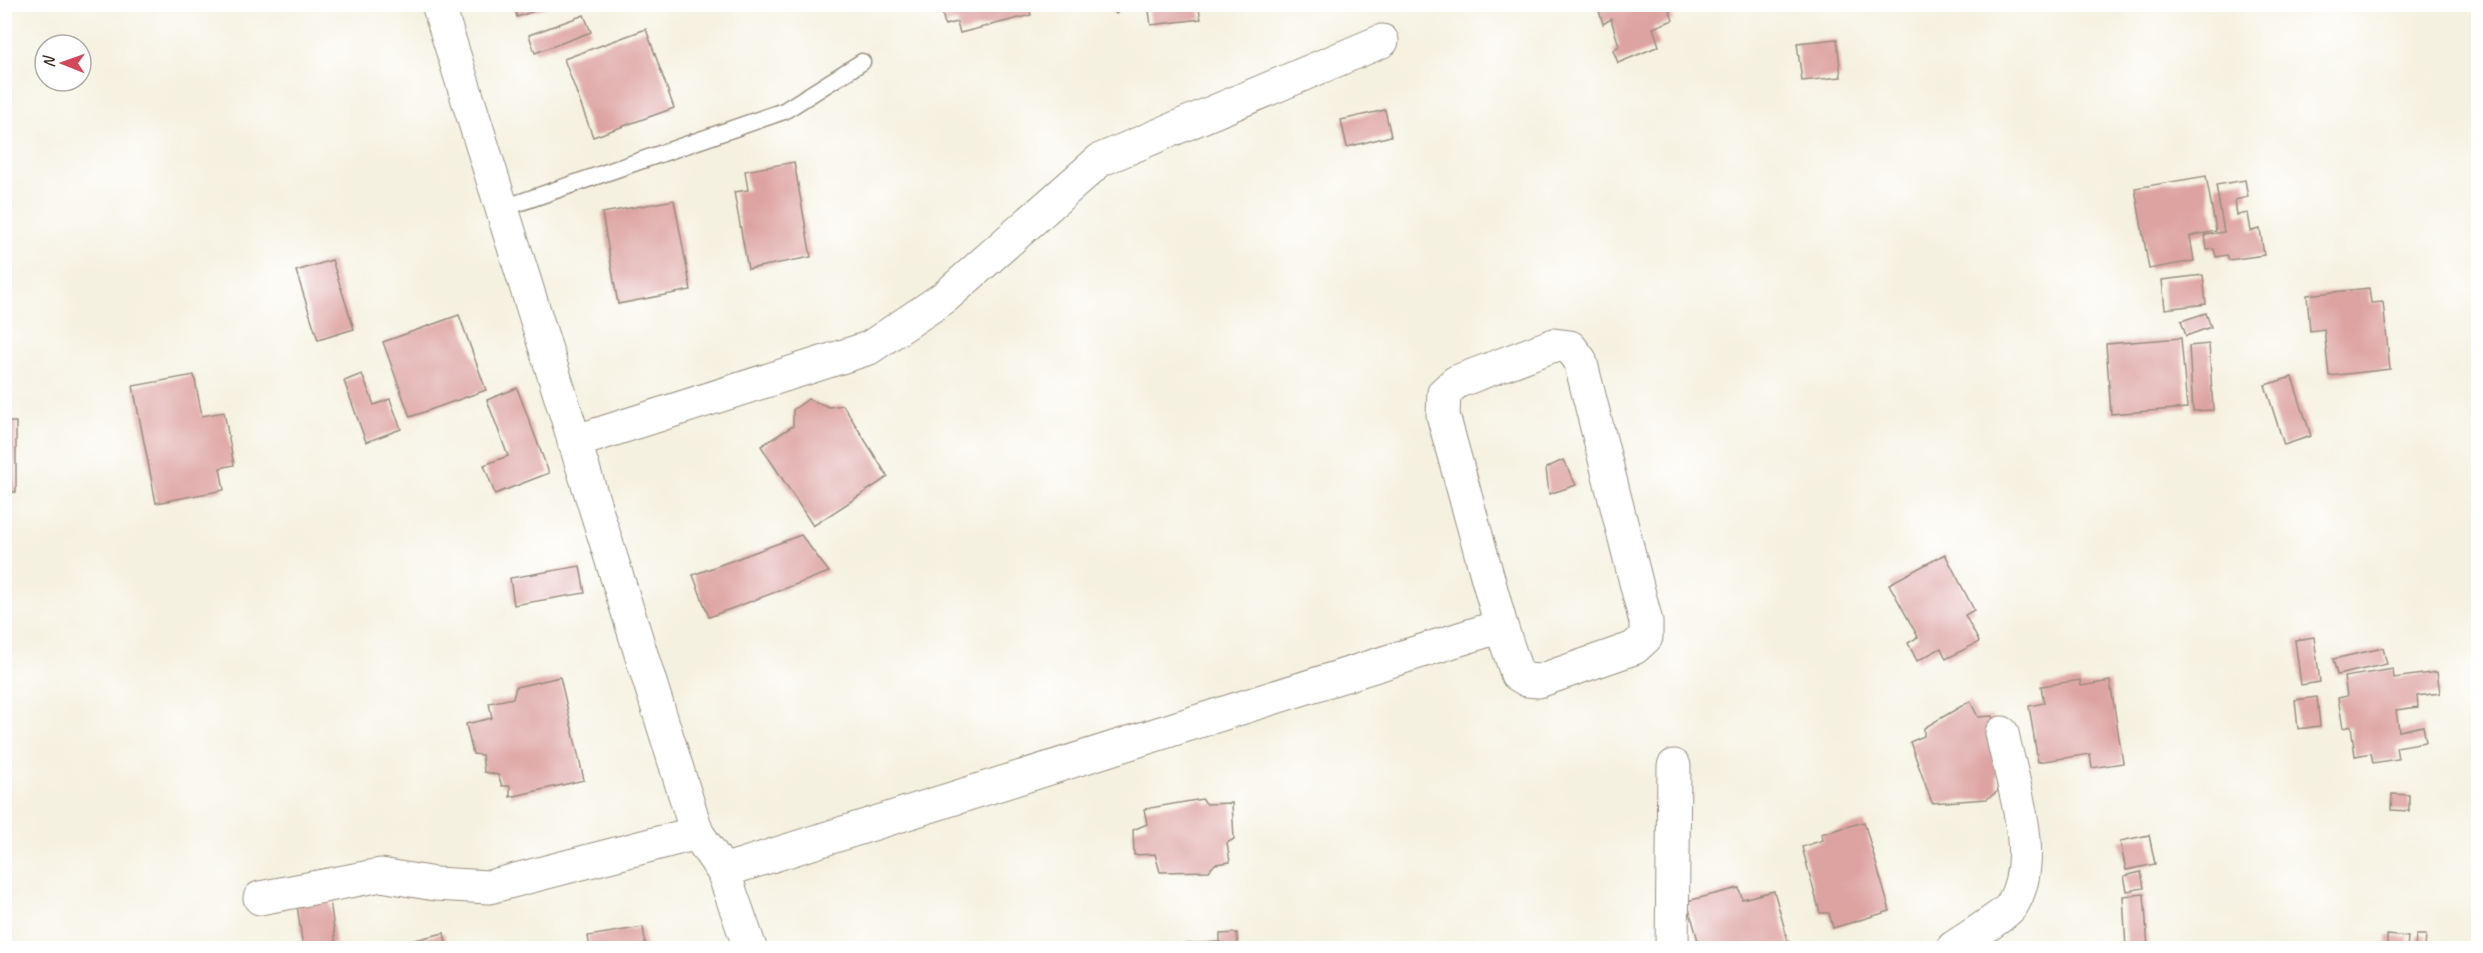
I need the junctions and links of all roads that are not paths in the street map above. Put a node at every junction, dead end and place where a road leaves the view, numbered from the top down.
1 (438, 4) edge
2 (1382, 41) dead end
3 (862, 62) dead end
4 (501, 210) junction
5 (574, 442) junction
6 (1501, 626) junction
7 (2002, 734) dead end
8 (1674, 766) dead end
9 (698, 833) junction
10 (723, 871) junction
11 (260, 898) dead end
12 (750, 948) edge
13 (1672, 948) edge
14 (1953, 948) edge

1 - 4 street
2 - 5 street
3 - 4 lane
4 - 5 street
5 - 9 street
6 - 6 street
6 - 10 street
7 - 14 street
8 - 13 street
9 - 10 street
9 - 11 street
10 - 12 street

